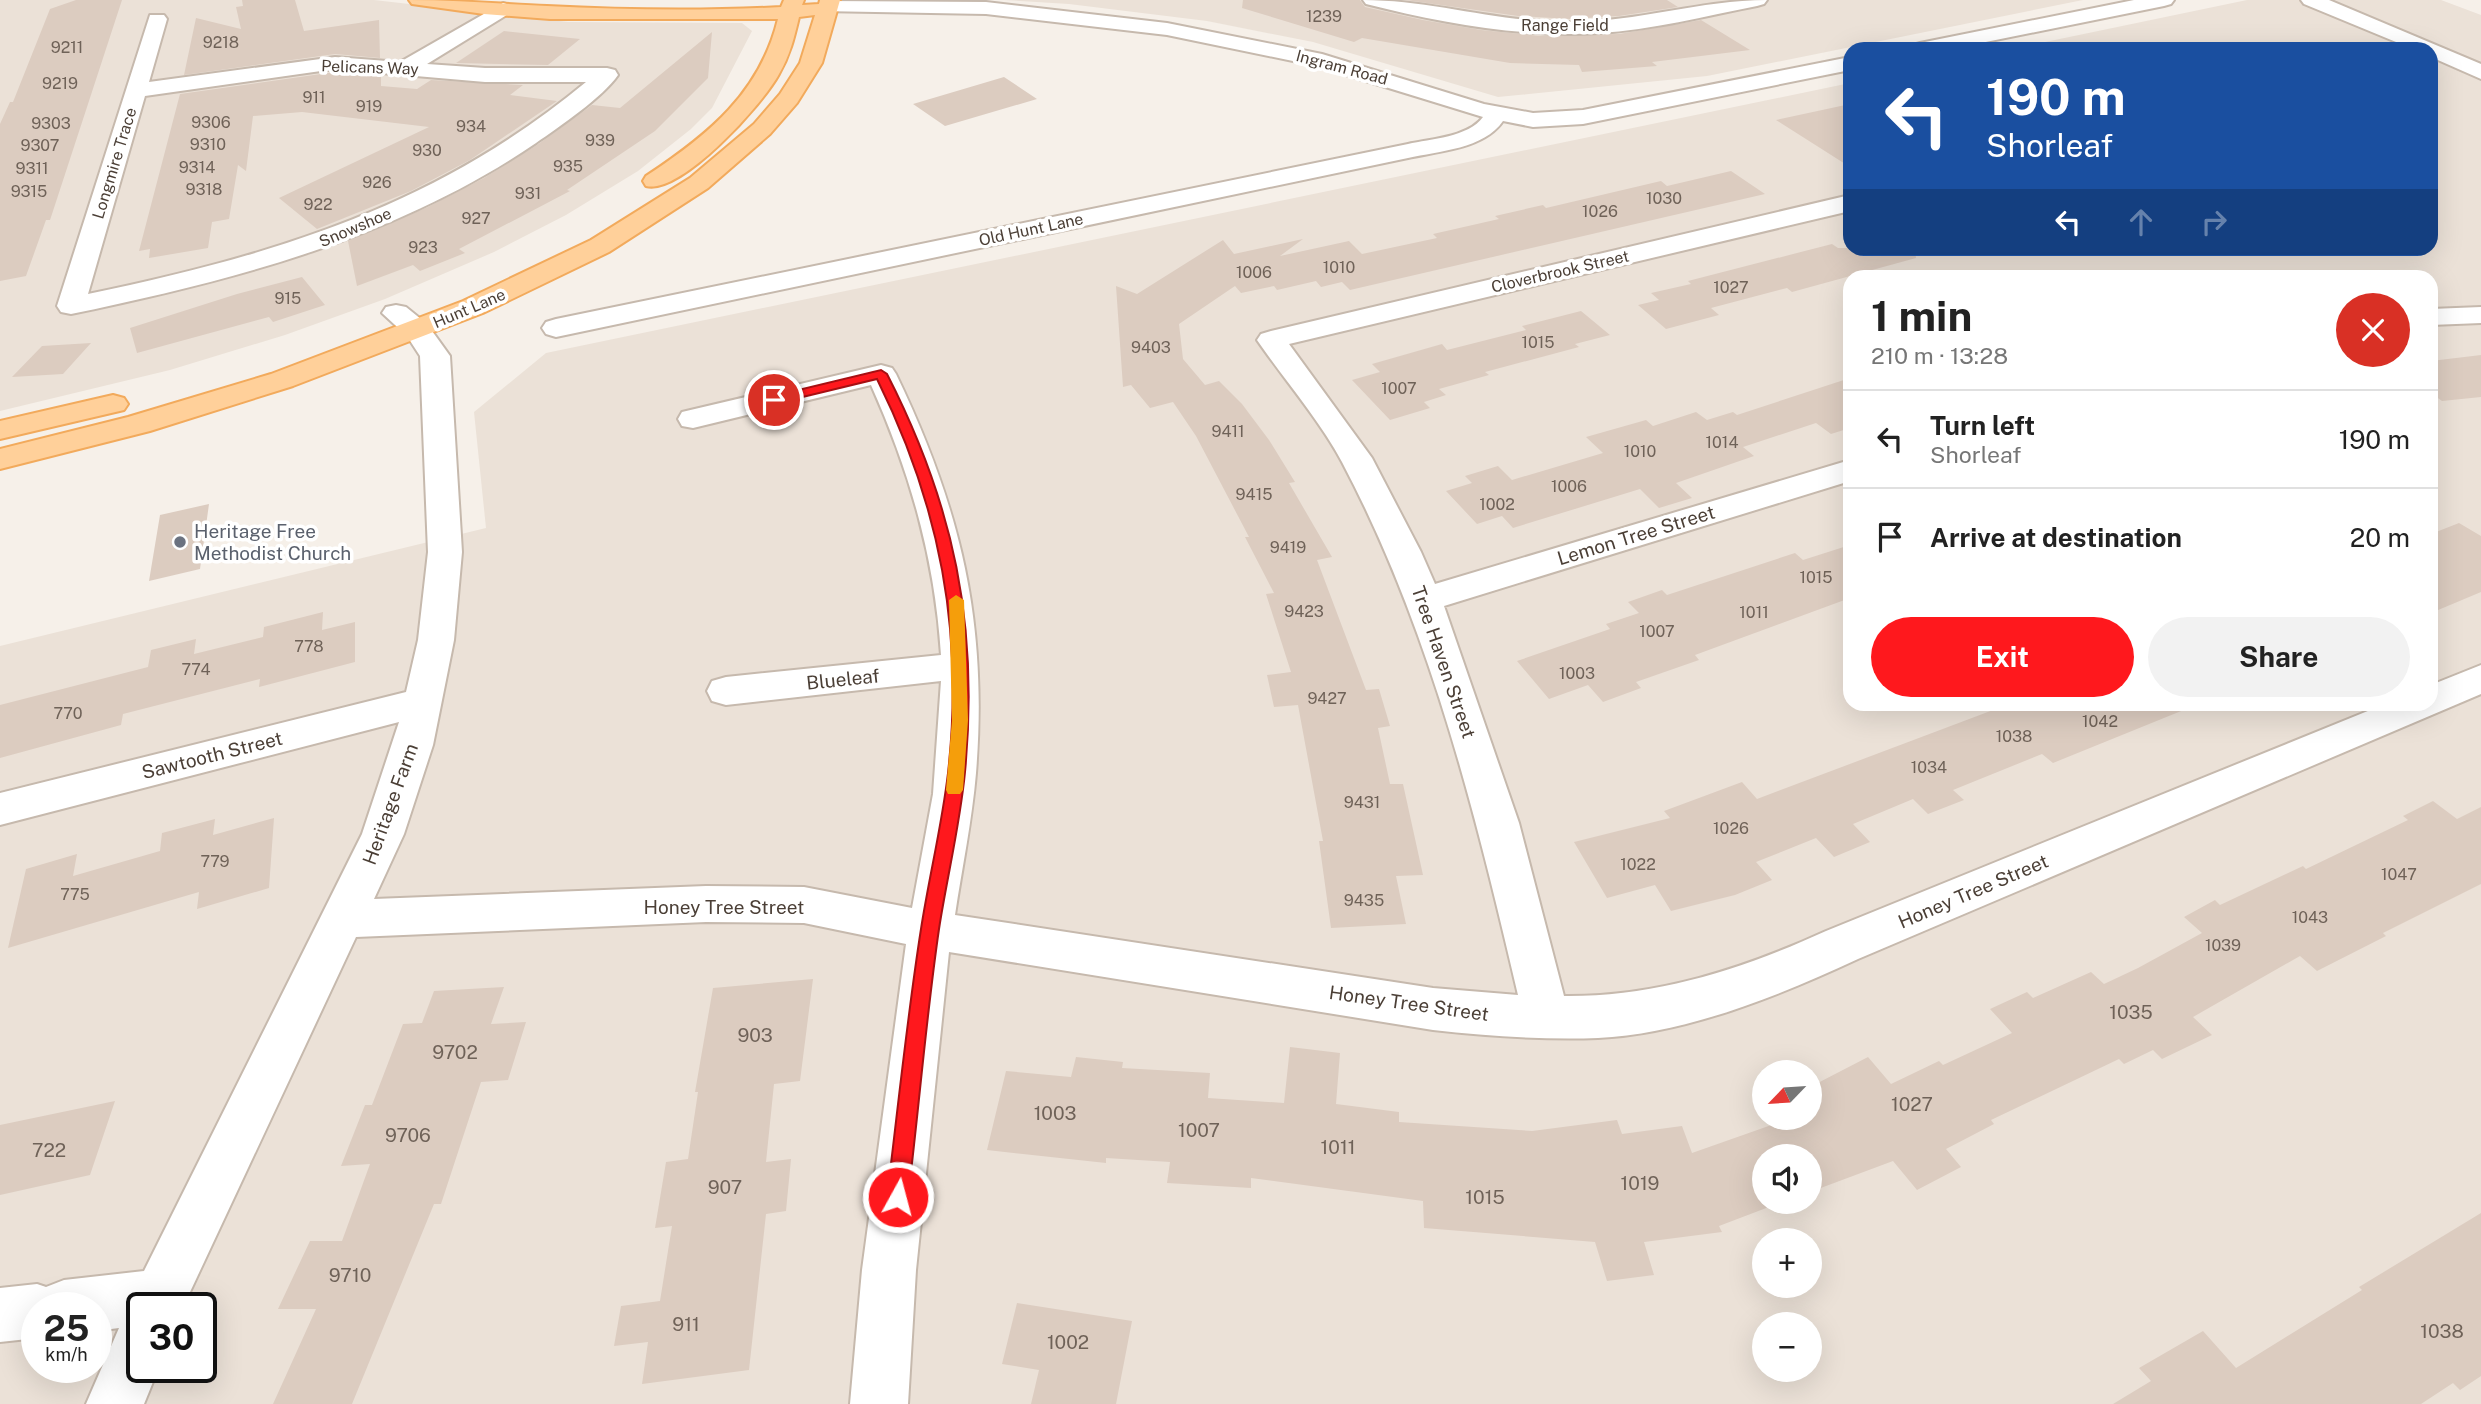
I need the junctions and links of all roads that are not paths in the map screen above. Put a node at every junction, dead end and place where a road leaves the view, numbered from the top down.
1 (419, 0) edge
2 (594, 0) edge
3 (1373, 0) edge
4 (1758, 0) edge
5 (2164, 0) edge
6 (2311, 0) edge
7 (829, 3) edge
8 (461, 5) junction
9 (792, 5) edge
10 (503, 9) junction
11 (157, 19) dead end
12 (432, 23) dead end
13 (1955, 42) edge
14 (2410, 42) edge
15 (444, 45) junction
16 (2441, 62) edge
17 (369, 64) junction
18 (1843, 64) edge
19 (407, 68) junction
20 (2481, 72) edge
21 (607, 75) joint
22 (135, 91) junction
23 (1497, 114) junction
24 (1843, 205) edge
25 (602, 215) dead end
26 (578, 228) dead end
27 (71, 306) joint
28 (2481, 315) edge
29 (2438, 317) edge
30 (406, 322) junction
31 (556, 328) dead end
32 (1271, 340) joint
33 (693, 419) dead end
34 (0, 430) edge
35 (0, 458) edge
36 (1843, 472) edge
37 (1423, 600) junction
38 (960, 666) junction
39 (2481, 679) edge
40 (726, 691) dead end
41 (2438, 697) edge
42 (424, 701) junction
43 (2405, 711) edge
44 (0, 809) edge
45 (342, 919) junction
46 (930, 930) junction
47 (1546, 1016) junction
48 (163, 1292) edge
49 (21, 1313) edge
50 (0, 1315) edge
51 (126, 1377) edge
52 (115, 1404) edge
53 (879, 1404) edge

1 - 8 main road, Ingram Road
2 - 9 main road, Ingram Road
3 - 4 street, Range Field
5 - 13 street
6 - 14 street
7 - 9 main road, Ingram Road
7 - 23 street, Ingram Road
7 - 30 main road, Hunt Lane
8 - 10 main road, Ingram Road
8 - 12 street
9 - 10 main road, Ingram Road
9 - 25 main road
10 - 15 street
11 - 22 street, Longmire Trace
15 - 17 street
15 - 19 street
16 - 20 street
17 - 19 street, Pelicans Way
17 - 22 street, Pelicans Way
18 - 23 street, Ingram Road
19 - 21 street, Pelicans Way
21 - 27 street, Snowshoe
22 - 27 street, Longmire Trace
23 - 31 street, Old Hunt Lane
24 - 32 street, Cloverbrook Street
26 - 30 main road, Hunt Lane
28 - 29 street
30 - 34 main road, Hunt Lane
30 - 35 main road, Hunt Lane
30 - 42 street, Heritage Farm
32 - 37 street, Tree Haven Street
33 - 38 street
36 - 37 street, Lemon Tree Street
37 - 47 street, Tree Haven Street
38 - 40 street, Blueleaf
38 - 46 street
39 - 41 street
42 - 44 street, Sawtooth Street
42 - 45 street, Heritage Farm
43 - 47 street, Honey Tree Street
45 - 46 street, Honey Tree Street
45 - 48 street, Heritage Farm
46 - 47 street, Honey Tree Street
46 - 53 street
49 - 50 street
51 - 52 street, Heritage Farm

